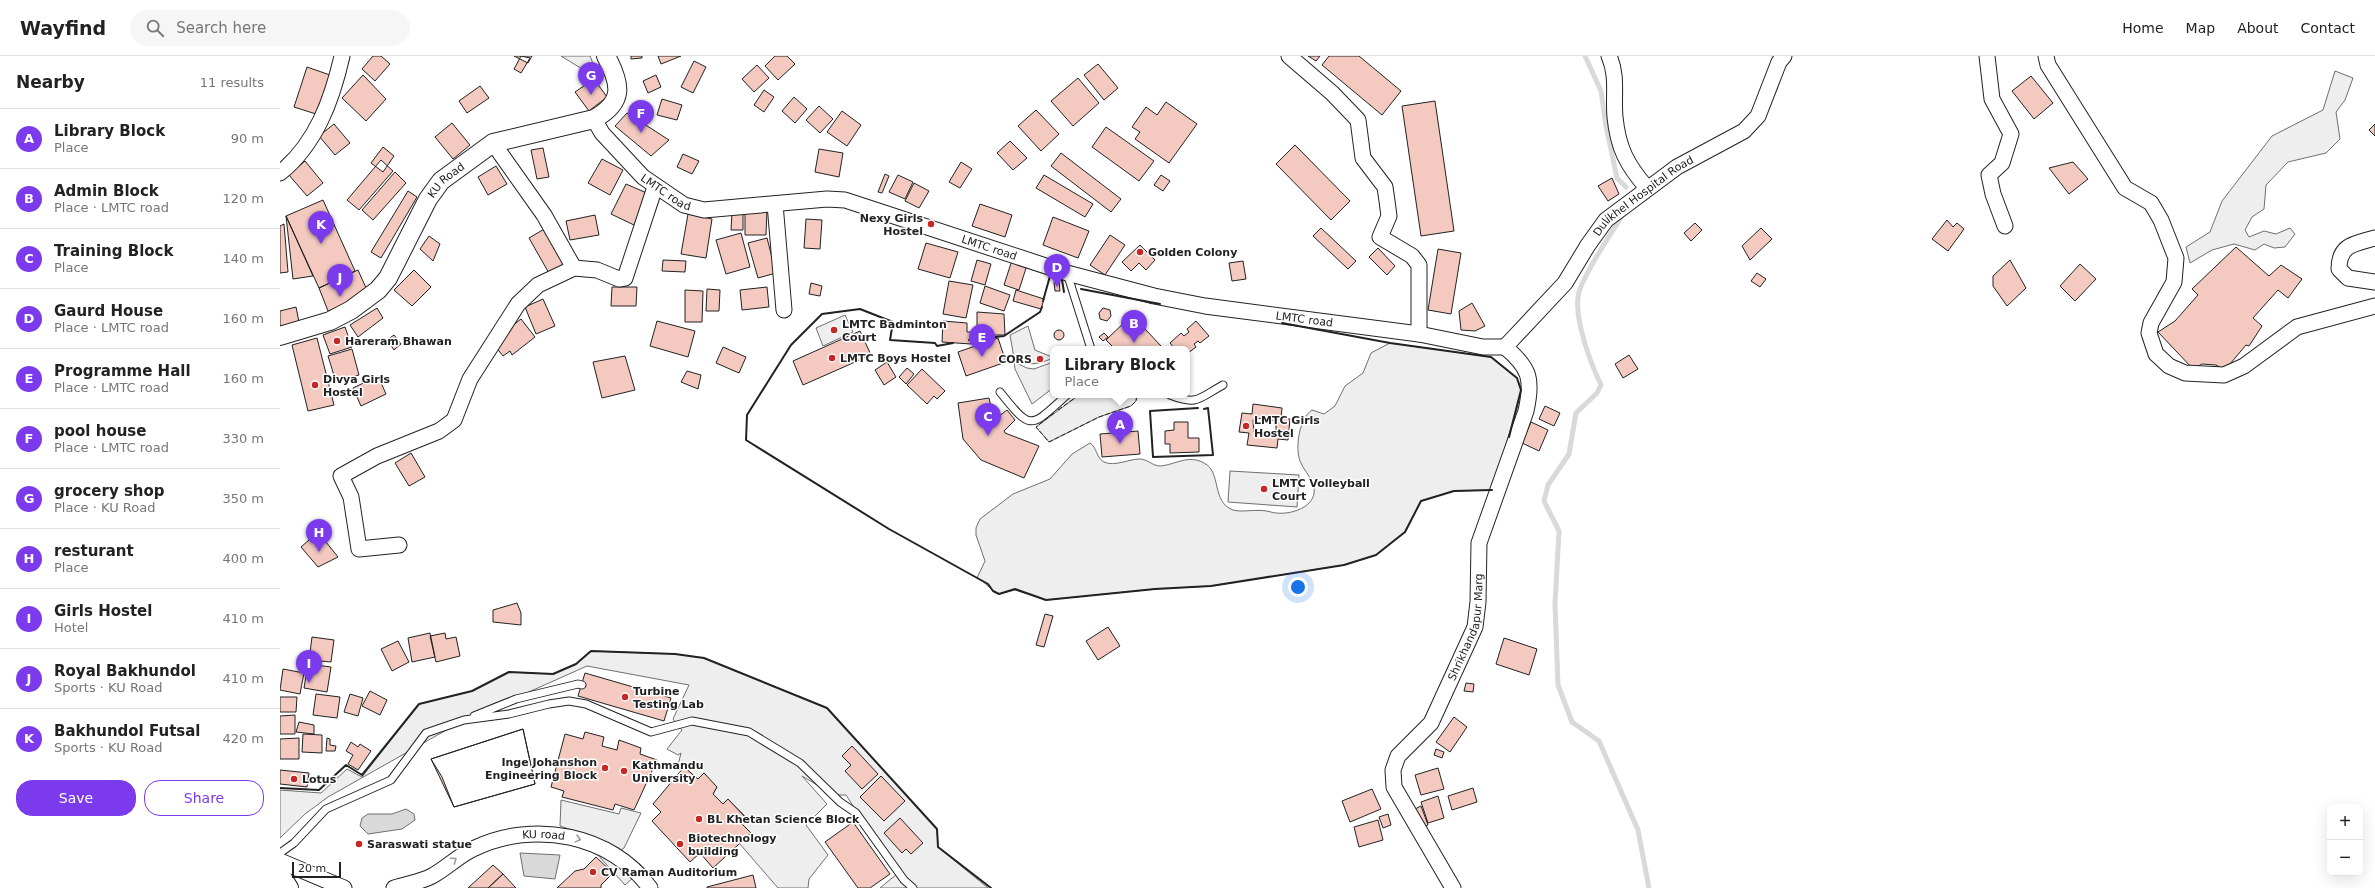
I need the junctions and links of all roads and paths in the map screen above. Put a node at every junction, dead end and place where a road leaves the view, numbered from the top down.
1 (342, 56) edge
2 (606, 56) edge
3 (1289, 56) edge
4 (1608, 56) edge
5 (1784, 56) edge
6 (1987, 56) edge
7 (2046, 56) edge
8 (594, 119) junction
9 (493, 143) junction
10 (280, 173) edge
11 (655, 186) junction
12 (1645, 190) junction
13 (775, 204) junction
14 (2005, 226) dead end
15 (2375, 238) edge
16 (574, 268) junction
17 (1067, 273) junction
18 (2375, 282) edge
19 (2375, 306) edge
20 (784, 310) dead end
21 (1419, 334) junction
22 (280, 336) edge
23 (1091, 346) edge
24 (1505, 346) junction
25 (1223, 385) dead end
26 (1000, 392) dead end
27 (1064, 398) edge
28 (1180, 398) edge
29 (399, 545) dead end
30 (582, 685) dead end
31 (464, 720) junction
32 (280, 853) edge
33 (280, 861) edge
34 (280, 874) edge
35 (429, 882) edge
36 (289, 888) edge
37 (344, 888) edge
38 (394, 888) edge
39 (650, 888) edge
40 (913, 888) edge
41 (1453, 888) edge

1 - 10 street
2 - 8 street, KU Road
3 - 21 street
4 - 12 street
5 - 12 street, Dulikhel Hospital Road
6 - 14 street
7 - 19 street
8 - 9 street, KU Road
8 - 11 street, LMTC road
9 - 16 street
9 - 22 street, KU Road
11 - 13 street, LMTC road
11 - 16 street
12 - 24 street, Dulikhel Hospital Road
13 - 17 street, LMTC road
13 - 20 street
15 - 18 street
16 - 29 street
17 - 21 street, LMTC road
17 - 23 lane
21 - 24 street, LMTC road
24 - 41 street, Shrikhandapur Marg
25 - 28 lane
26 - 27 lane
30 - 31 lane
31 - 32 lane
31 - 40 lane
33 - 37 street
34 - 36 street
35 - 38 street, KU road
35 -> 39 street, KU road

